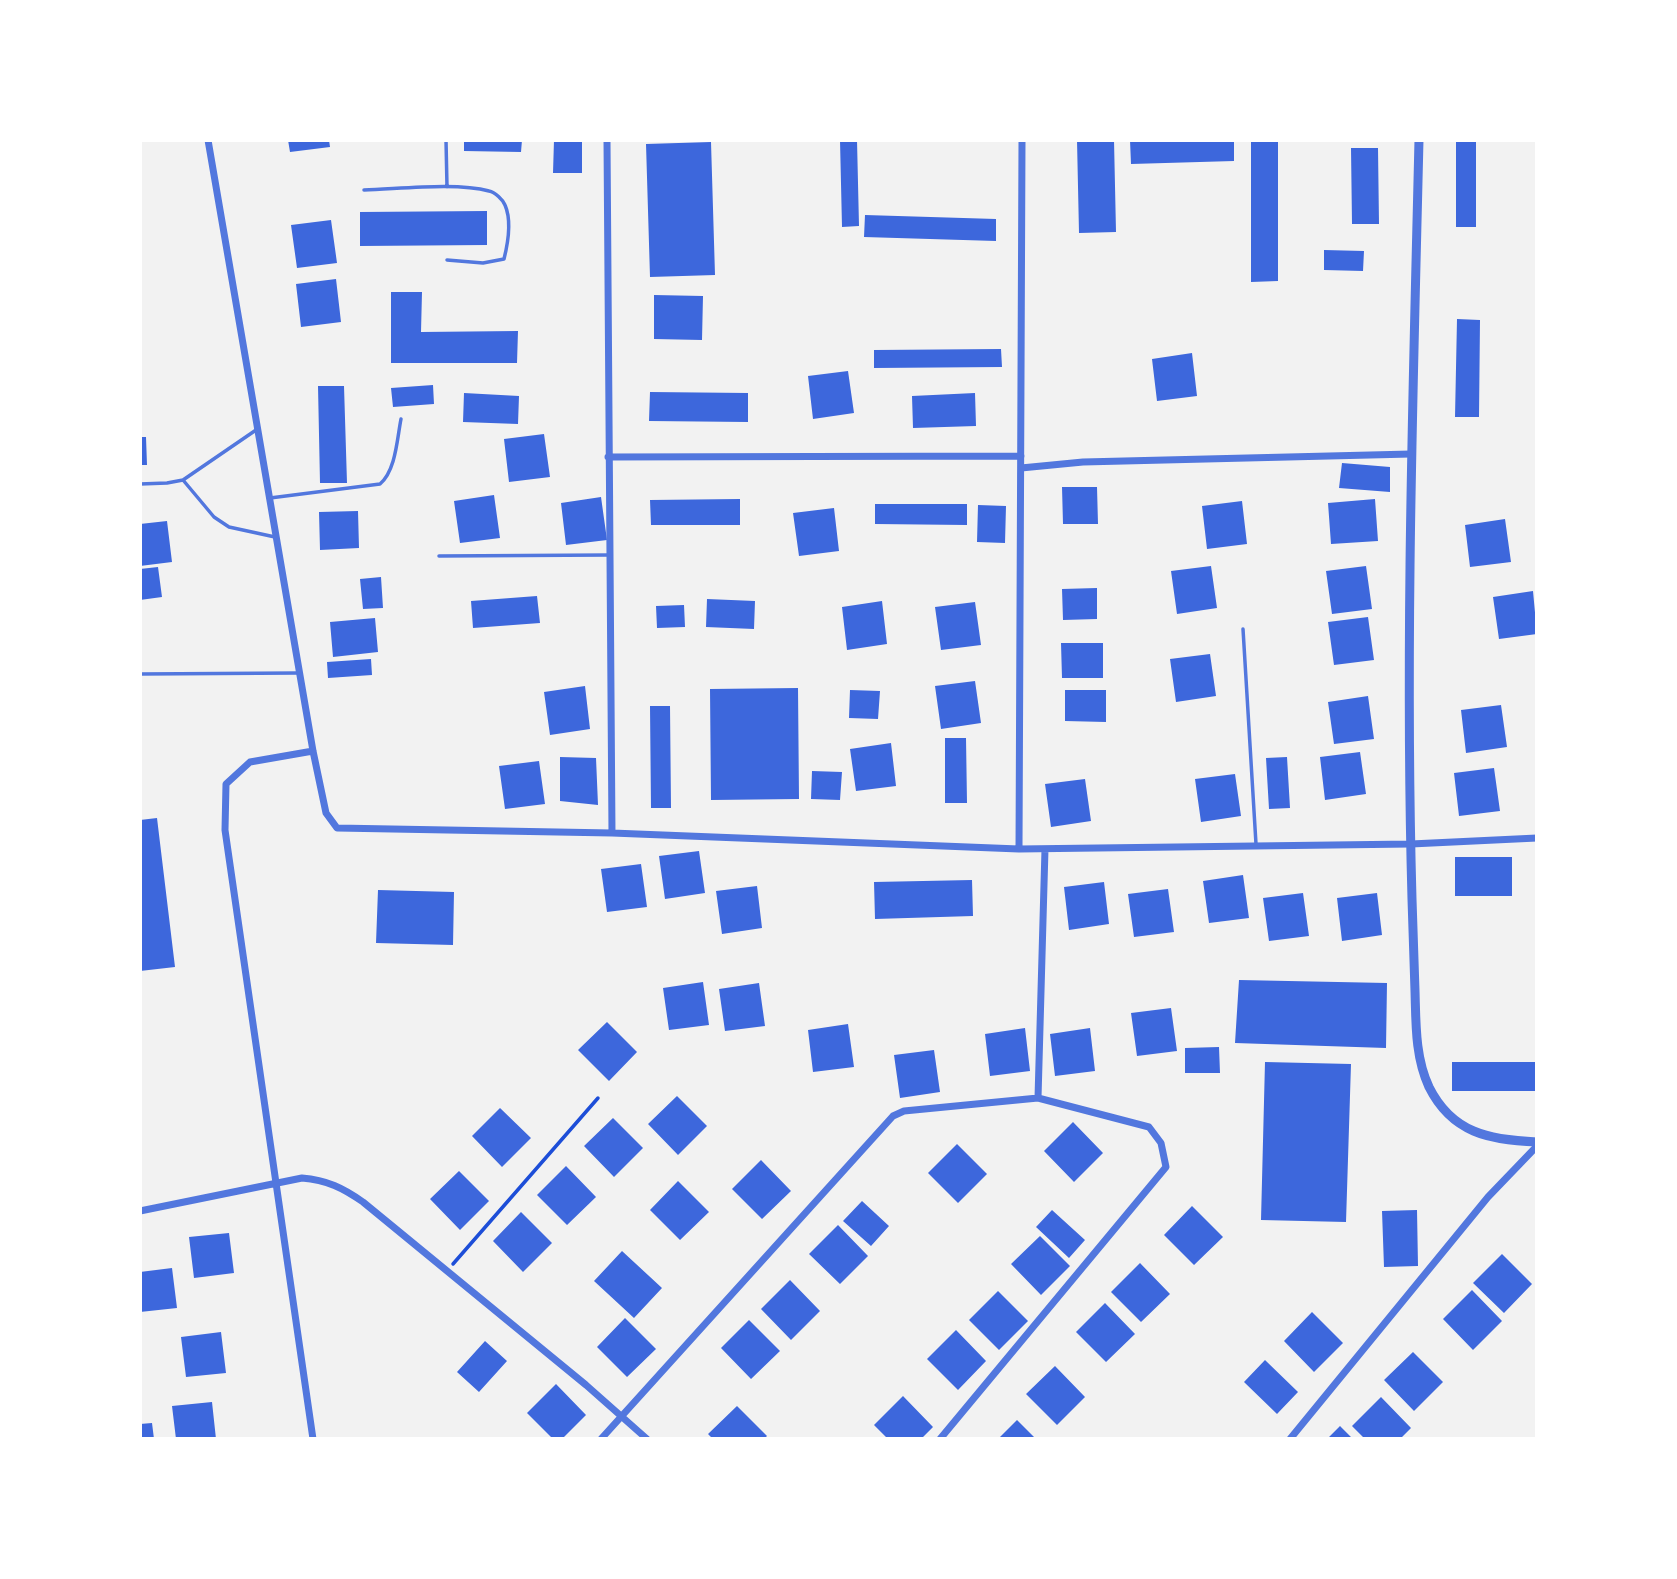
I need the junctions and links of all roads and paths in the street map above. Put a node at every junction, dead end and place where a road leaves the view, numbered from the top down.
1 (208, 140) edge
2 (446, 140) edge
3 (607, 140) edge
4 (1022, 140) edge
5 (1419, 140) edge
6 (447, 187) junction
7 (364, 190) dead end
8 (447, 260) dead end
9 (401, 419) dead end
10 (258, 429) junction
11 (1411, 454) junction
12 (1021, 456) junction
13 (608, 457) junction
14 (1021, 468) junction
15 (183, 480) junction
16 (140, 484) edge
17 (270, 498) junction
18 (276, 537) junction
19 (609, 555) junction
20 (439, 556) dead end
21 (1243, 629) dead end
22 (300, 673) junction
23 (140, 674) edge
24 (313, 751) junction
25 (612, 833) junction
26 (1537, 838) edge
27 (1411, 844) junction
28 (1256, 846) junction
29 (1019, 849) junction
30 (1045, 849) junction
31 (598, 1098) dead end
32 (1038, 1098) junction
33 (1537, 1144) edge
34 (276, 1184) junction
35 (140, 1211) edge
36 (447, 1271) junction
37 (622, 1417) junction
38 (313, 1439) edge
39 (601, 1439) edge
40 (647, 1439) edge
41 (940, 1439) edge
42 (1290, 1439) edge

1 - 10 street
2 - 6 lane
3 - 13 street
4 - 12 street
5 - 11 street
6 - 7 lane
6 - 8 lane
9 - 17 lane
10 - 15 lane
10 - 17 street
11 - 14 street
11 - 27 street
12 - 13 street
12 - 14 street
13 - 19 street
14 - 29 street
15 - 16 lane
15 - 18 lane
17 - 18 street
18 - 22 street
19 - 20 lane
19 - 25 street
21 - 28 lane
22 - 23 lane
22 - 24 street
24 - 25 street
24 - 34 street
25 - 29 street
26 - 27 street
27 - 28 street
27 - 33 street
28 - 30 street
29 - 30 street
30 - 32 street
31 - 36 path
32 - 37 street
32 - 41 street
33 - 42 street
34 - 35 street
34 - 36 street
34 - 38 street
36 - 37 street
37 - 39 street
37 - 40 street

